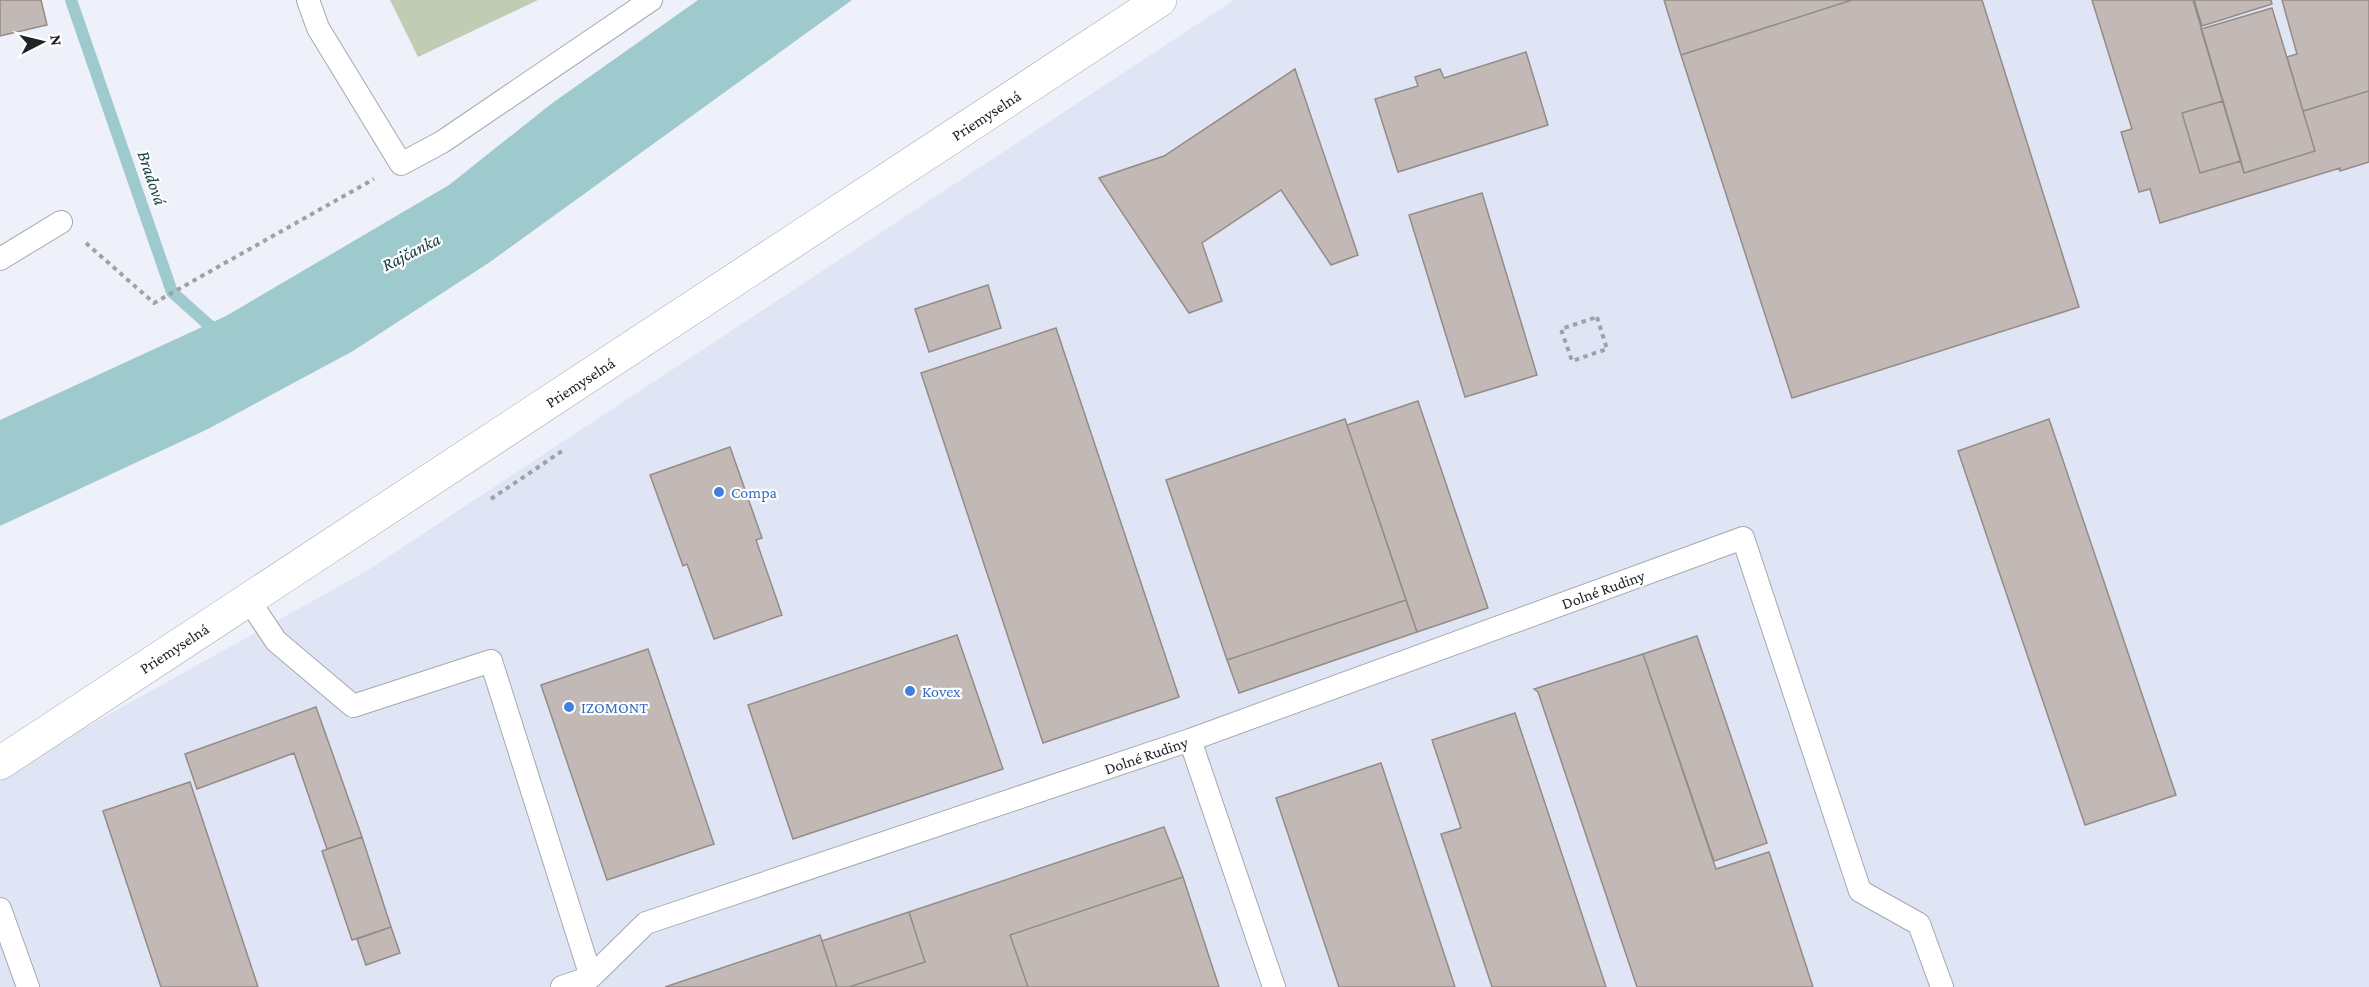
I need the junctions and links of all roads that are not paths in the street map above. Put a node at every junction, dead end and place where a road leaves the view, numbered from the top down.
1 (308, 0) edge
2 (651, 0) edge
3 (1160, 0) edge
4 (61, 222) road end
5 (0, 259) edge
6 (248, 599) junction
7 (1190, 740) junction
8 (0, 763) edge
9 (0, 909) edge
10 (591, 977) junction
11 (28, 987) edge
12 (562, 987) edge
13 (1274, 987) edge
14 (1942, 987) edge

1 - 2 lane
3 - 6 street, Priemyselná
4 - 5 lane
6 - 8 street, Priemyselná
6 - 10 lane
7 - 10 lane, Dolné Rudiny
7 - 13 lane
7 - 14 lane, Dolné Rudiny
9 - 11 lane
10 - 12 lane, Dolné Rudiny

